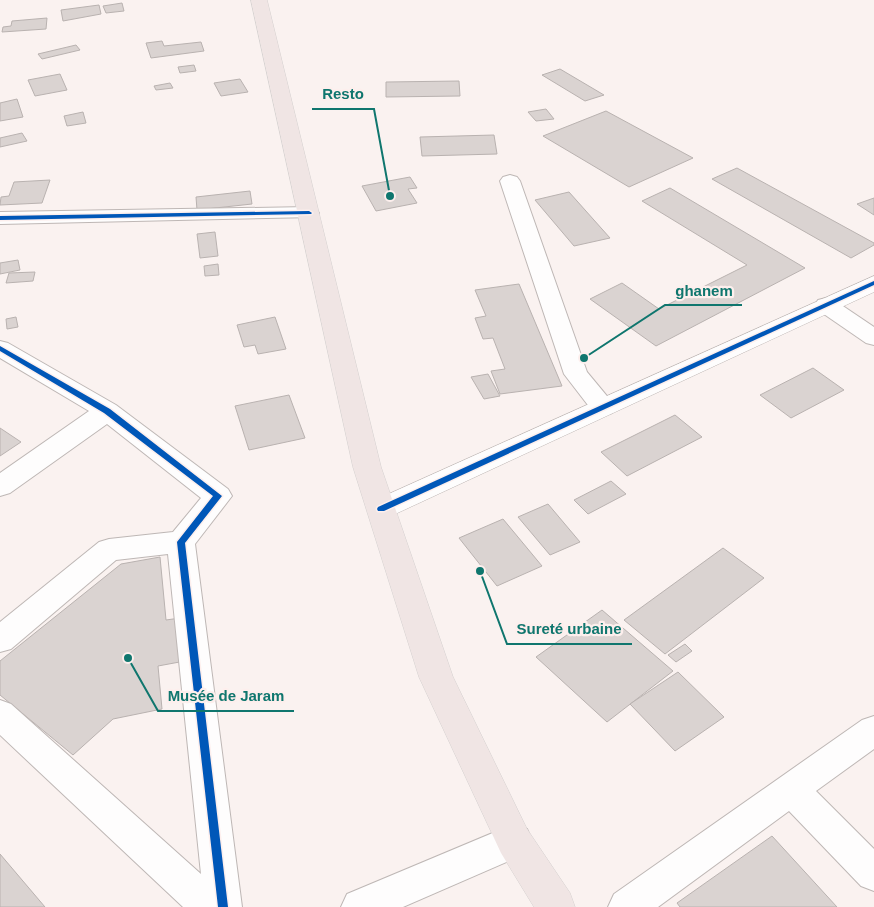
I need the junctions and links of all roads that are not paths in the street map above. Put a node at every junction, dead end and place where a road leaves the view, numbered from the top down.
1 (260, 0) edge
2 (510, 181) dead end
3 (309, 213) junction
4 (0, 218) edge
5 (874, 283) edge
6 (826, 305) junction
7 (874, 338) edge
8 (0, 348) edge
9 (603, 407) junction
10 (107, 411) junction
11 (0, 486) edge
12 (381, 509) junction
13 (181, 542) junction
14 (0, 640) edge
15 (0, 714) edge
16 (874, 730) edge
17 (791, 790) junction
18 (514, 841) junction
19 (874, 874) edge
20 (210, 907) edge
21 (223, 907) edge
22 (360, 907) edge
23 (556, 907) edge
24 (627, 907) edge

1 - 3 main road
2 - 9 street
3 - 4 street
3 - 12 main road
5 - 6 street
6 - 7 street
6 - 9 street
8 - 10 street
9 - 12 street
10 - 11 street
10 - 13 street
12 - 18 main road
13 - 14 street
13 - 21 street
15 - 20 street
16 - 17 street
17 - 19 street
17 - 24 street
18 - 22 street
18 - 23 main road

